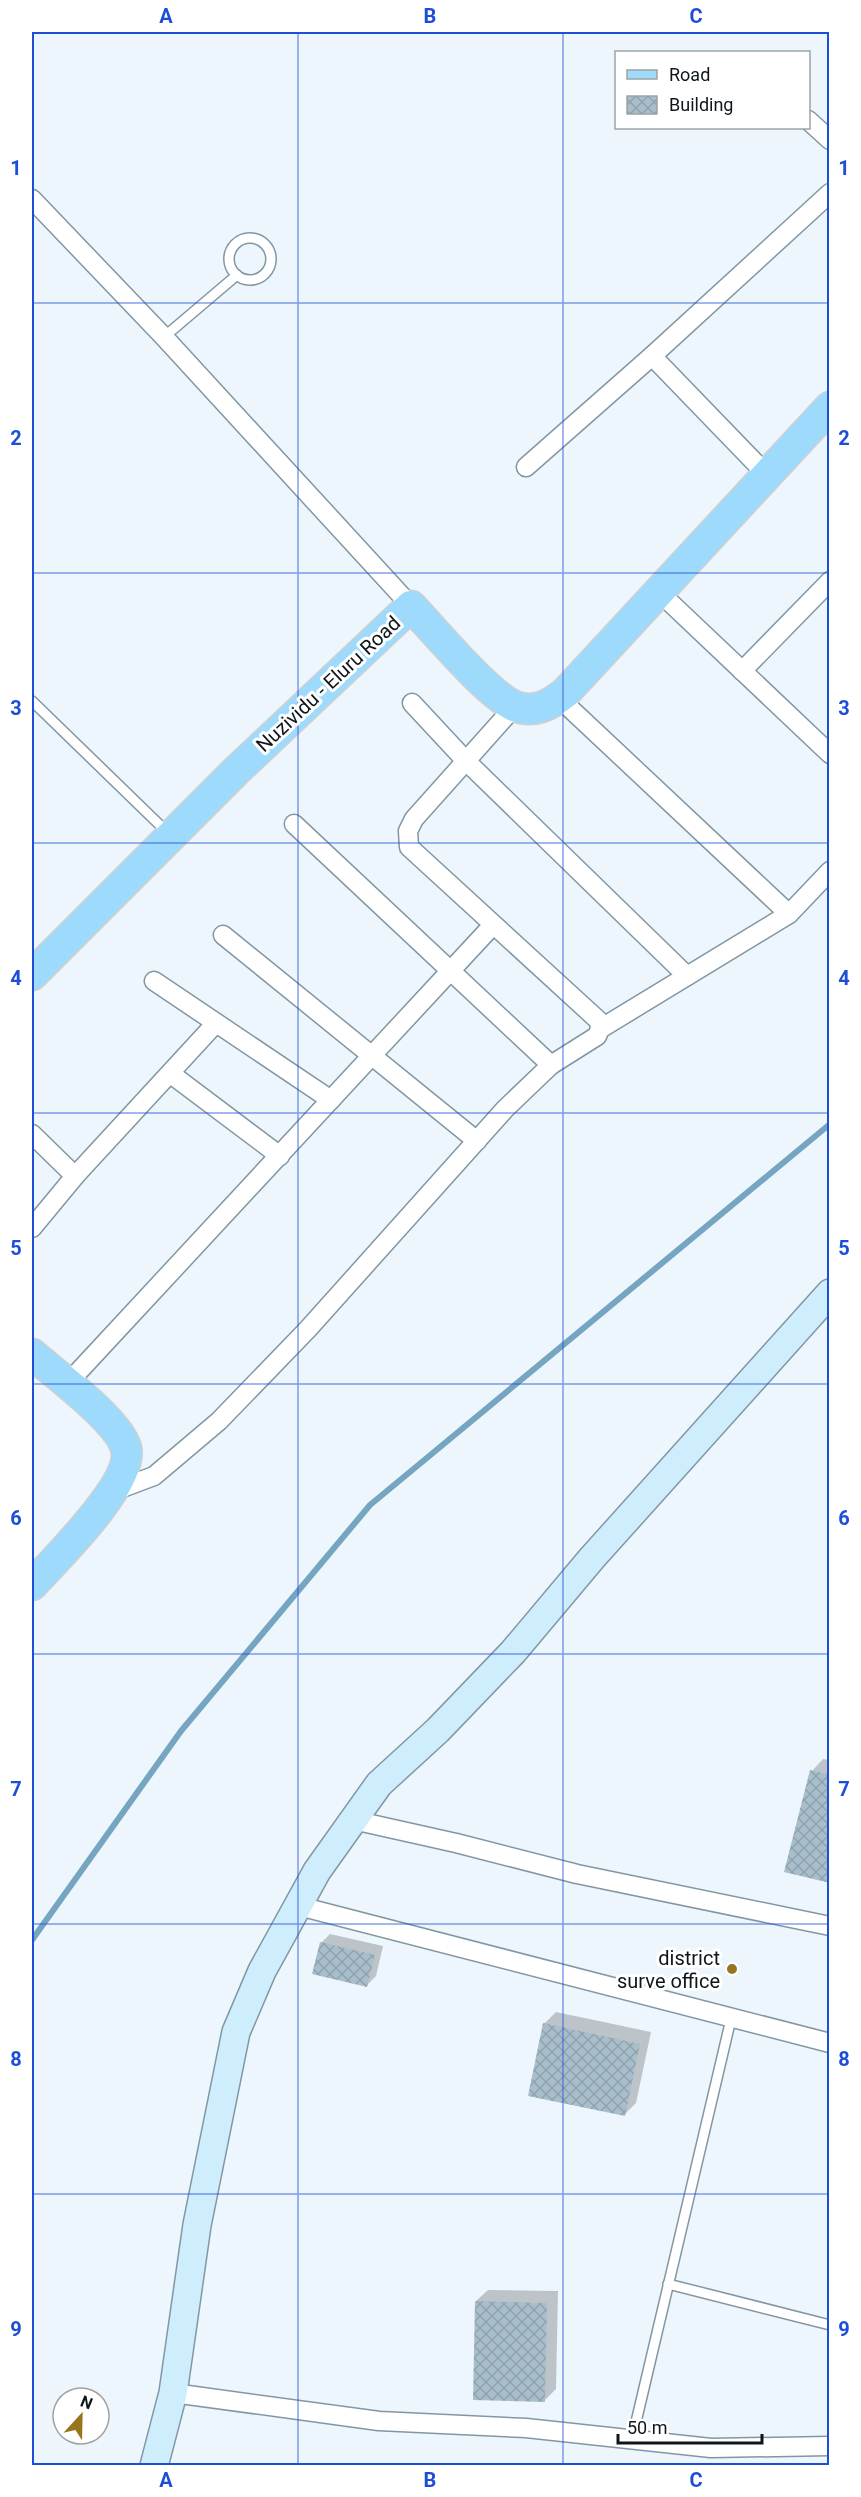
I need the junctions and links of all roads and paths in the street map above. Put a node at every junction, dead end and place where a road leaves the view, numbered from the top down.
1 (810, 122) edge
2 (830, 140) edge
3 (830, 193) edge
4 (32, 199) edge
5 (237, 275) junction
6 (164, 337) junction
7 (652, 356) junction
8 (825, 421) edge
9 (526, 467) dead end
10 (767, 475) junction
11 (830, 581) edge
12 (658, 591) junction
13 (411, 606) junction
14 (742, 671) junction
15 (559, 698) junction
16 (32, 701) edge
17 (412, 703) dead end
18 (515, 706) junction
19 (830, 754) edge
20 (465, 760) junction
21 (294, 824) dead end
22 (171, 835) junction
23 (830, 871) edge
24 (789, 914) junction
25 (493, 925) junction
26 (223, 935) dead end
27 (449, 972) junction
28 (32, 975) edge
29 (687, 976) junction
30 (154, 981) dead end
31 (216, 1023) junction
32 (600, 1029) junction
33 (372, 1056) junction
34 (551, 1065) junction
35 (171, 1074) junction
36 (332, 1100) junction
37 (32, 1134) edge
38 (477, 1141) junction
39 (280, 1156) junction
40 (75, 1176) junction
41 (32, 1228) edge
42 (830, 1293) edge
43 (32, 1354) edge
44 (67, 1384) junction
45 (114, 1491) junction
46 (32, 1585) edge
47 (353, 1821) junction
48 (299, 1906) junction
49 (830, 1926) edge
50 (731, 2019) junction
51 (830, 2043) edge
52 (668, 2284) junction
53 (830, 2325) edge
54 (173, 2393) junction
55 (632, 2439) junction
56 (830, 2446) edge
57 (154, 2466) edge

1 - 2 street
3 - 7 street
4 - 6 street
5 - 5 lane
5 - 6 lane
6 - 13 street
7 - 9 street
7 - 10 street
8 - 10 main road
10 - 12 main road
11 - 14 street
12 - 14 street
12 - 15 main road
13 - 18 main road, Nuzividu - Eluru Road
13 - 22 main road, Nuzividu - Eluru Road
14 - 19 street
15 - 18 main road
15 - 24 street
16 - 22 lane
17 - 20 street
18 - 20 street
20 - 25 street
20 - 29 street
21 - 27 street
22 - 28 main road, Nuzividu - Eluru Road
23 - 24 street
24 - 29 street
25 - 27 street
25 - 32 street
26 - 33 street
27 - 33 street
27 - 34 street
29 - 32 street
30 - 31 street
31 - 35 street
31 - 36 street
32 - 34 street
33 - 36 street
33 - 38 street
34 - 38 street
35 - 39 street
35 - 40 street
36 - 39 street
37 - 40 street
38 - 45 street
39 - 44 street
40 - 41 street
42 - 47 street
43 - 44 main road
44 - 45 main road
45 - 46 main road
47 - 48 street
47 - 49 street
48 - 50 street
48 - 54 street
50 - 51 street
50 - 52 lane
52 - 53 lane
52 - 55 lane
54 - 55 street
54 - 57 street
55 - 56 street

